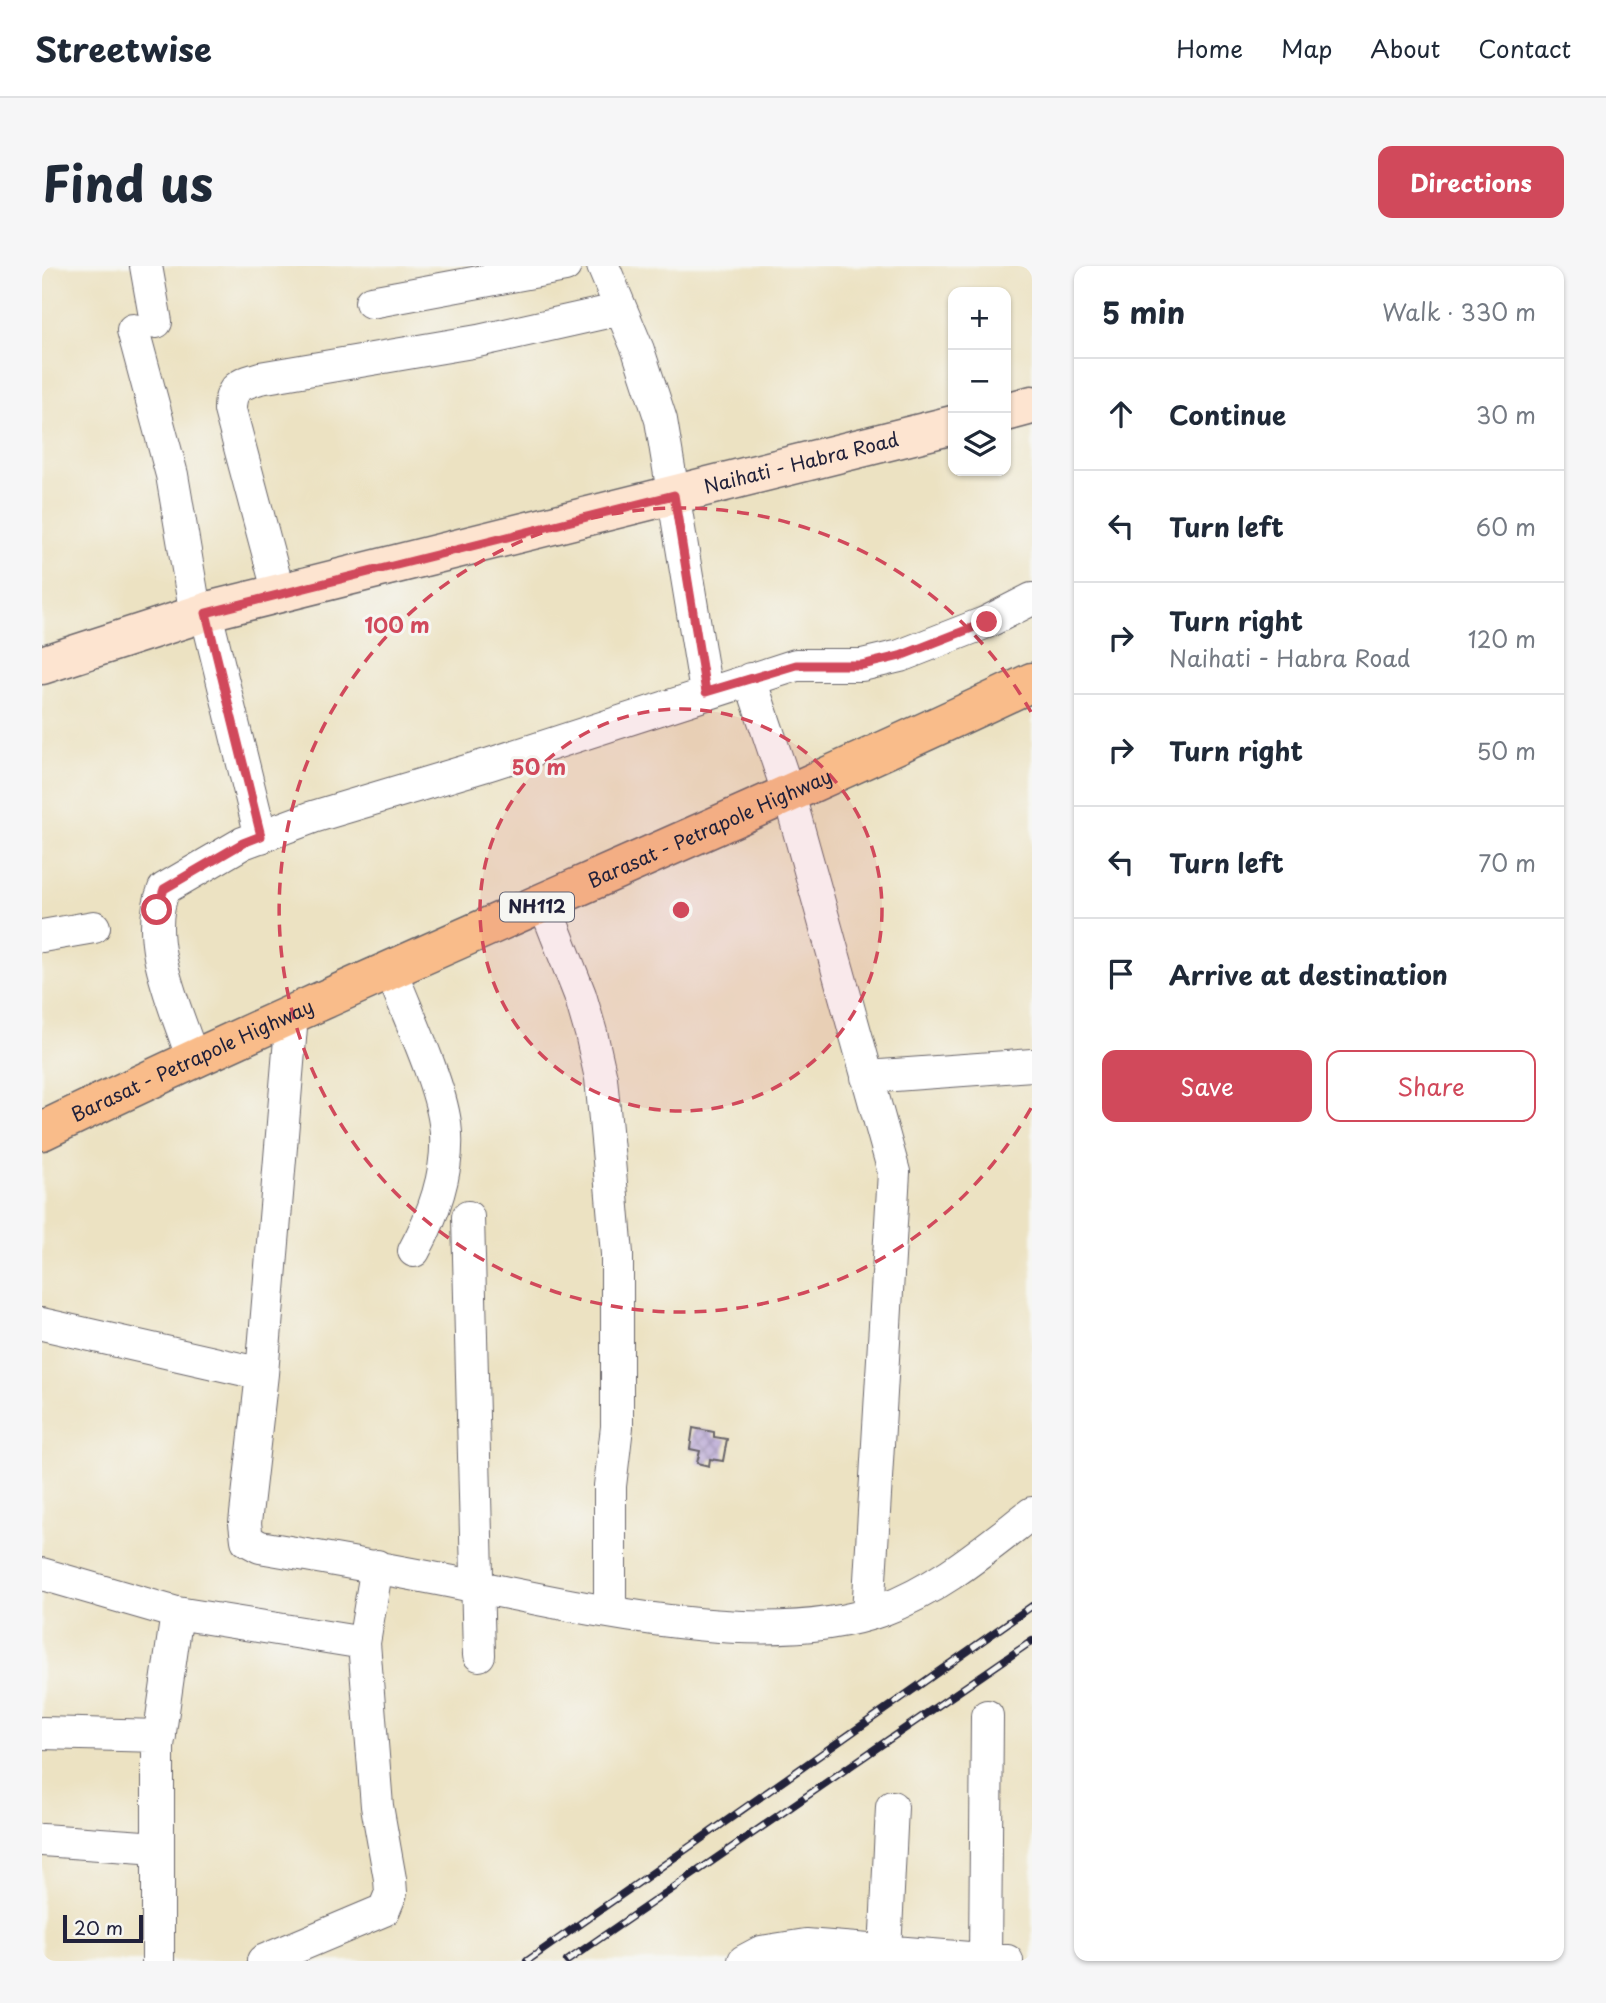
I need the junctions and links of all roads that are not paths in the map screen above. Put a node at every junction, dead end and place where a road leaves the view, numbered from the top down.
1 (146, 266) edge
2 (565, 266) edge
3 (603, 266) edge
4 (371, 302) dead end
5 (621, 309) junction
6 (1032, 405) edge
7 (1011, 411) edge
8 (948, 426) edge
9 (674, 495) junction
10 (279, 594) junction
11 (1032, 599) edge
12 (201, 614) junction
13 (42, 665) edge
14 (750, 679) junction
15 (1032, 682) edge
16 (706, 692) junction
17 (789, 795) junction
18 (261, 836) junction
19 (544, 903) junction
20 (94, 927) dead end
21 (42, 936) edge
22 (391, 971) junction
23 (292, 1015) junction
24 (193, 1060) junction
25 (1032, 1065) edge
26 (867, 1077) junction
27 (42, 1131) edge
28 (468, 1217) dead end
29 (414, 1251) dead end
30 (42, 1324) edge
31 (262, 1374) junction
32 (1032, 1513) edge
33 (377, 1566) junction
34 (42, 1574) edge
35 (477, 1586) junction
36 (610, 1612) junction
37 (177, 1613) junction
38 (868, 1614) junction
39 (364, 1643) junction
40 (479, 1655) dead end
41 (987, 1716) dead end
42 (42, 1733) edge
43 (160, 1736) junction
44 (892, 1807) dead end
45 (42, 1840) edge
46 (158, 1848) junction
47 (885, 1952) junction
48 (818, 1954) edge
49 (930, 1958) edge
50 (996, 1960) edge
51 (158, 1961) edge
52 (263, 1961) edge
53 (744, 1961) edge

1 - 12 street
2 - 4 street
3 - 5 street
5 - 9 street
5 - 10 street
6 - 7 main road
8 - 9 main road, Naihati - Habra Road
9 - 10 main road, Naihati - Habra Road
9 - 16 street
10 - 12 main road, Naihati - Habra Road
11 - 14 street
12 - 13 main road, Naihati - Habra Road
12 - 18 street
14 - 16 street
14 - 17 street
15 - 17 highway, Barasat - Petrapole Highway / NH112
16 - 18 street
17 - 19 highway, Barasat - Petrapole Highway / NH112
17 - 26 street
18 - 24 street
19 - 22 highway, Barasat - Petrapole Highway / NH112
19 - 36 street
20 - 21 street
22 - 23 highway, Barasat - Petrapole Highway / NH112
22 - 29 street
23 - 24 highway, Barasat - Petrapole Highway / NH112
23 - 31 street
24 - 27 highway, Barasat - Petrapole Highway / NH112
25 - 26 street
26 - 38 street
28 - 35 street
30 - 31 street
31 - 33 street
32 - 38 street
33 - 35 street
33 - 39 street
34 - 37 street
35 - 36 street
35 - 40 street
36 - 38 street
37 - 39 street
37 - 43 street
39 - 52 street
41 - 50 street
42 - 43 street
43 - 46 street
44 - 47 street
45 - 46 street
46 - 51 street
47 - 48 street
47 - 49 street
48 - 53 street
49 - 50 street

